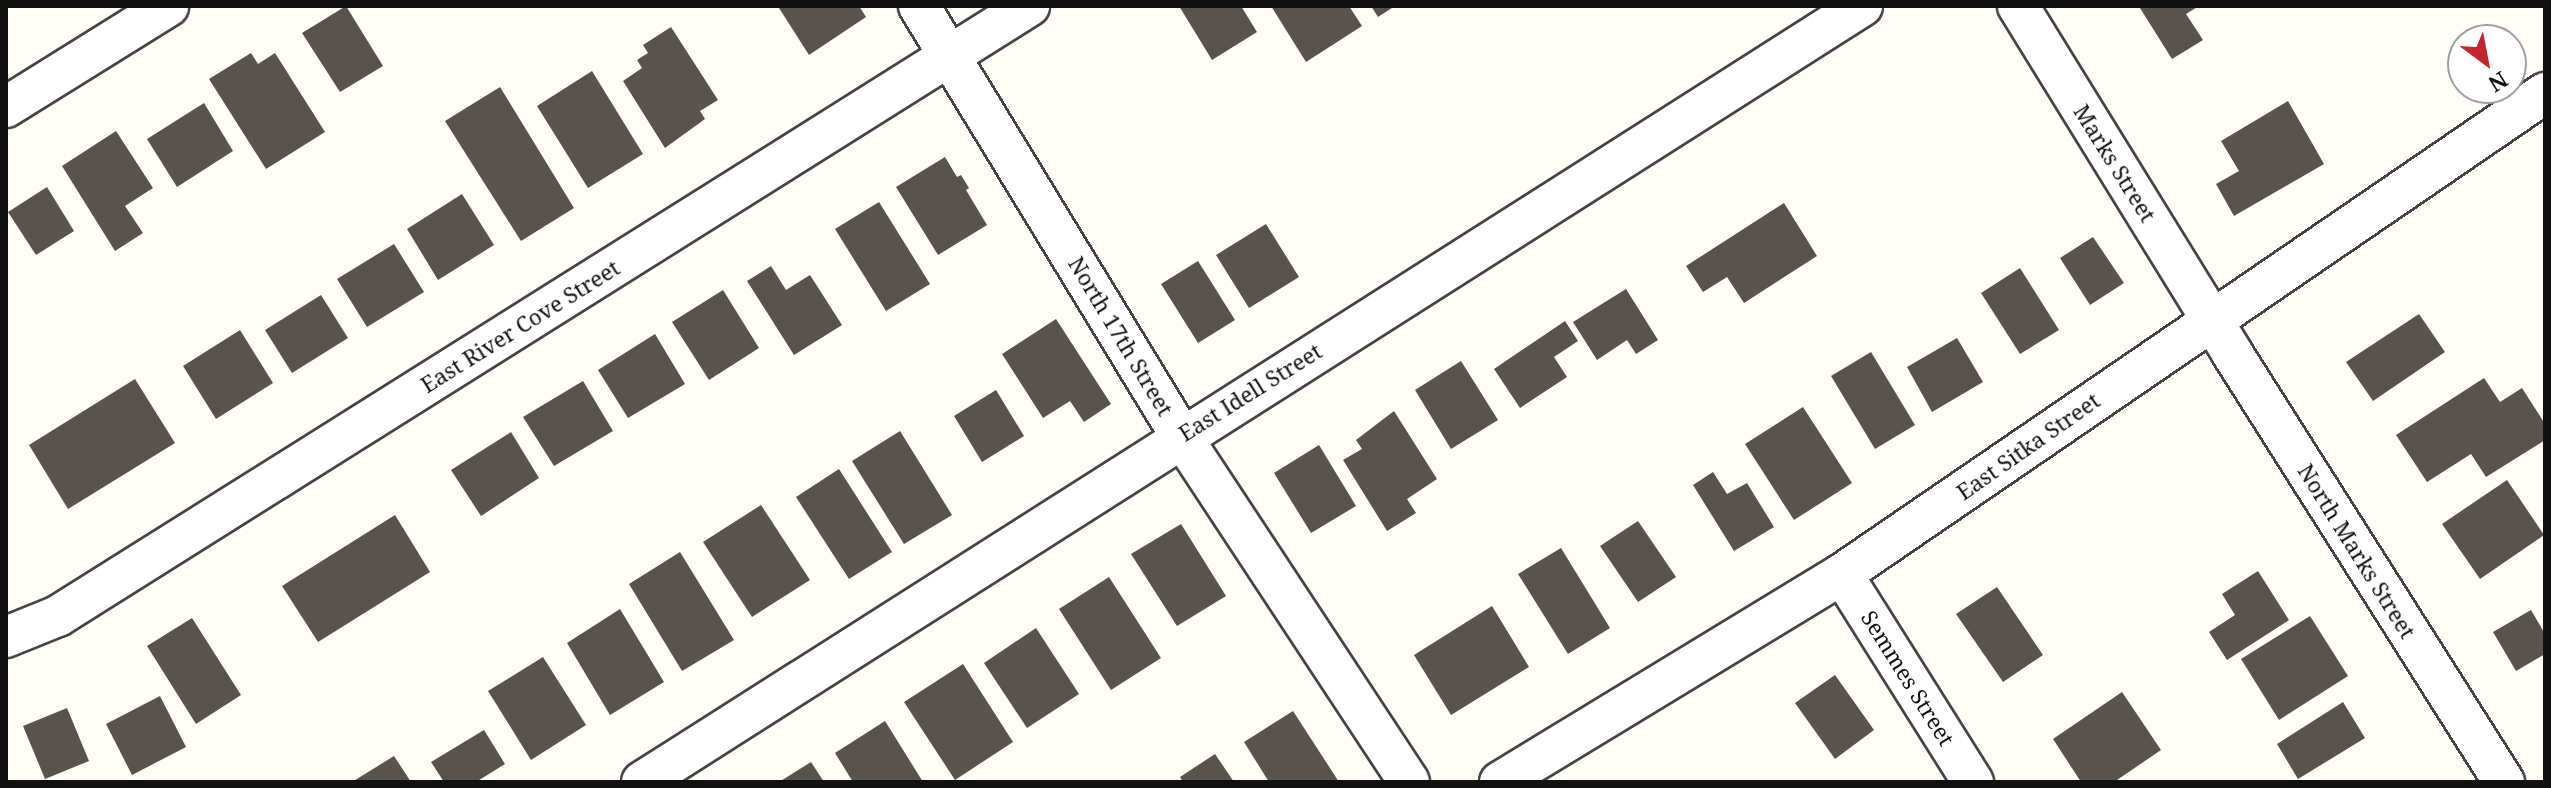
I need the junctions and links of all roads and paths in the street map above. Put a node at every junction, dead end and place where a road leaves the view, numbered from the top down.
1 (168, 6) edge
2 (919, 6) edge
3 (1029, 6) edge
4 (1862, 6) edge
5 (2018, 6) edge
6 (949, 56) junction
7 (2545, 93) edge
8 (6, 107) edge
9 (2211, 320) junction
10 (1181, 436) junction
11 (1842, 574) junction
12 (6, 637) edge
13 (642, 782) edge
14 (1409, 782) edge
15 (1500, 782) edge
16 (1973, 782) edge
17 (2504, 782) edge

1 - 8 street
2 - 6 street, North 17th Street
3 - 6 street, East River Cove Street
4 - 10 street, East Idell Street
5 - 9 street, Marks Street
6 - 10 street, North 17th Street
6 - 12 street, East River Cove Street
7 - 9 street, East Sitka Street
9 - 11 street, East Sitka Street
9 - 17 street, North Marks Street
10 - 13 street, East Idell Street
10 - 14 street, North 17th Street
11 - 15 street, East Sitka Street
11 - 16 street, Semmes Street

